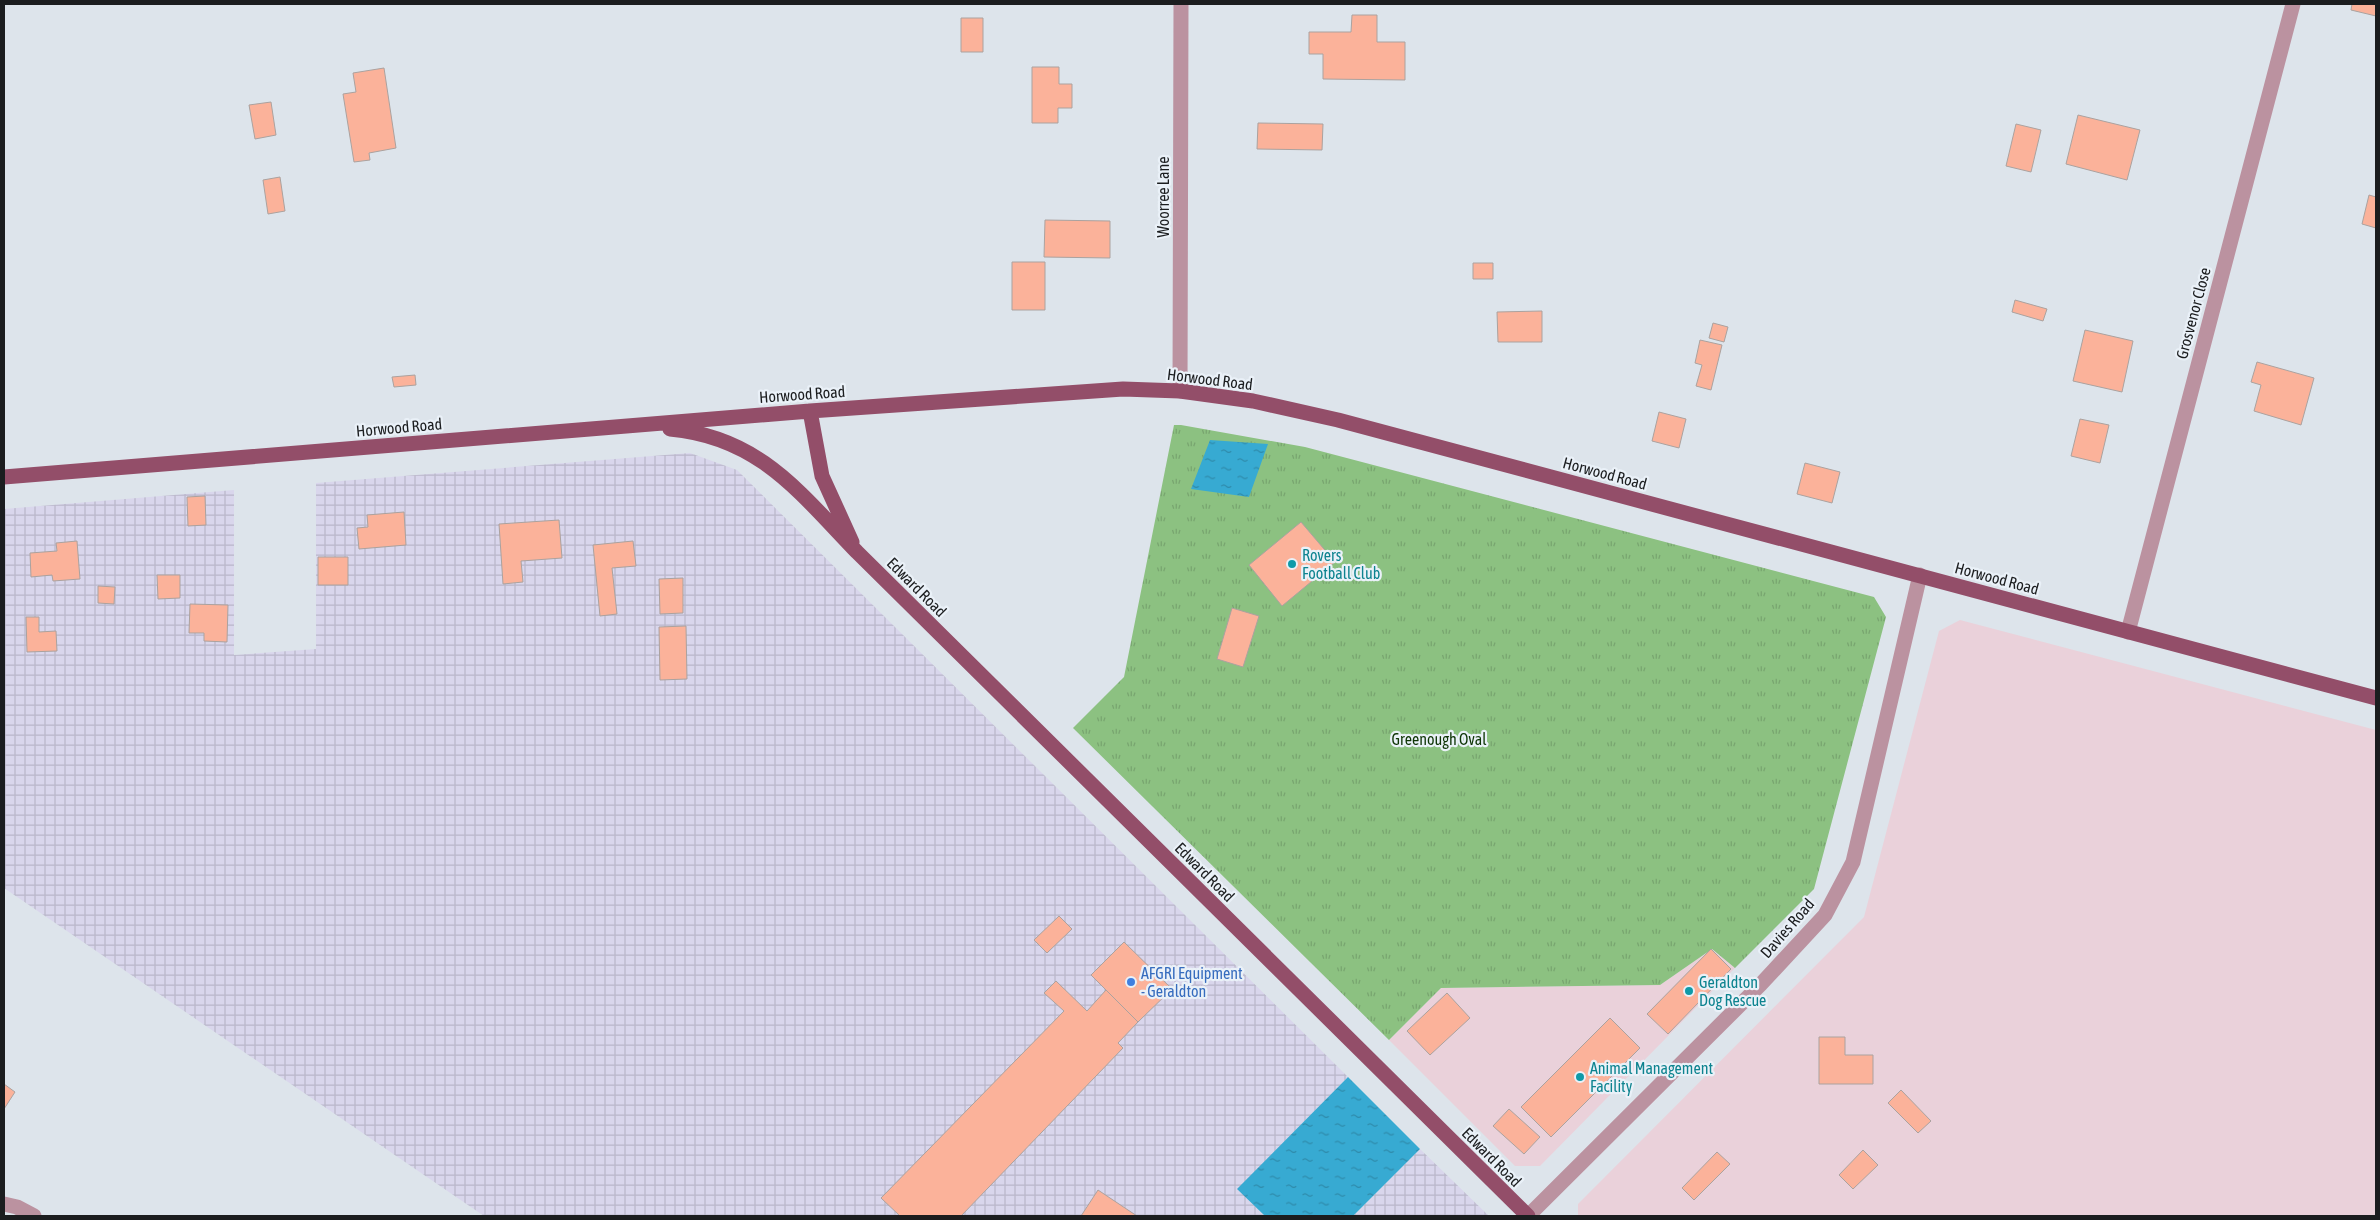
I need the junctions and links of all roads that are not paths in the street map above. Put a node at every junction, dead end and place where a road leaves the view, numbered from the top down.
1 (1181, 4) edge
2 (2293, 4) edge
3 (1180, 391) junction
4 (810, 411) junction
5 (632, 425) junction
6 (4, 477) edge
7 (857, 552) junction
8 (1920, 575) junction
9 (2128, 632) junction
10 (2376, 698) edge
11 (4, 1204) edge
12 (34, 1216) edge
13 (1528, 1216) edge

1 - 3 street, Woorree Lane
2 - 9 street, Grosvenor Close
3 - 4 main road, Horwood Road
3 - 8 main road, Horwood Road
4 - 5 main road, Horwood Road
4 - 7 main road, Edward Road
5 - 6 main road, Horwood Road
5 - 7 main road, Edward Road
7 - 13 main road, Edward Road
8 - 9 main road, Horwood Road
8 - 13 street, Davies Road
9 - 10 main road, Horwood Road
11 - 12 street

